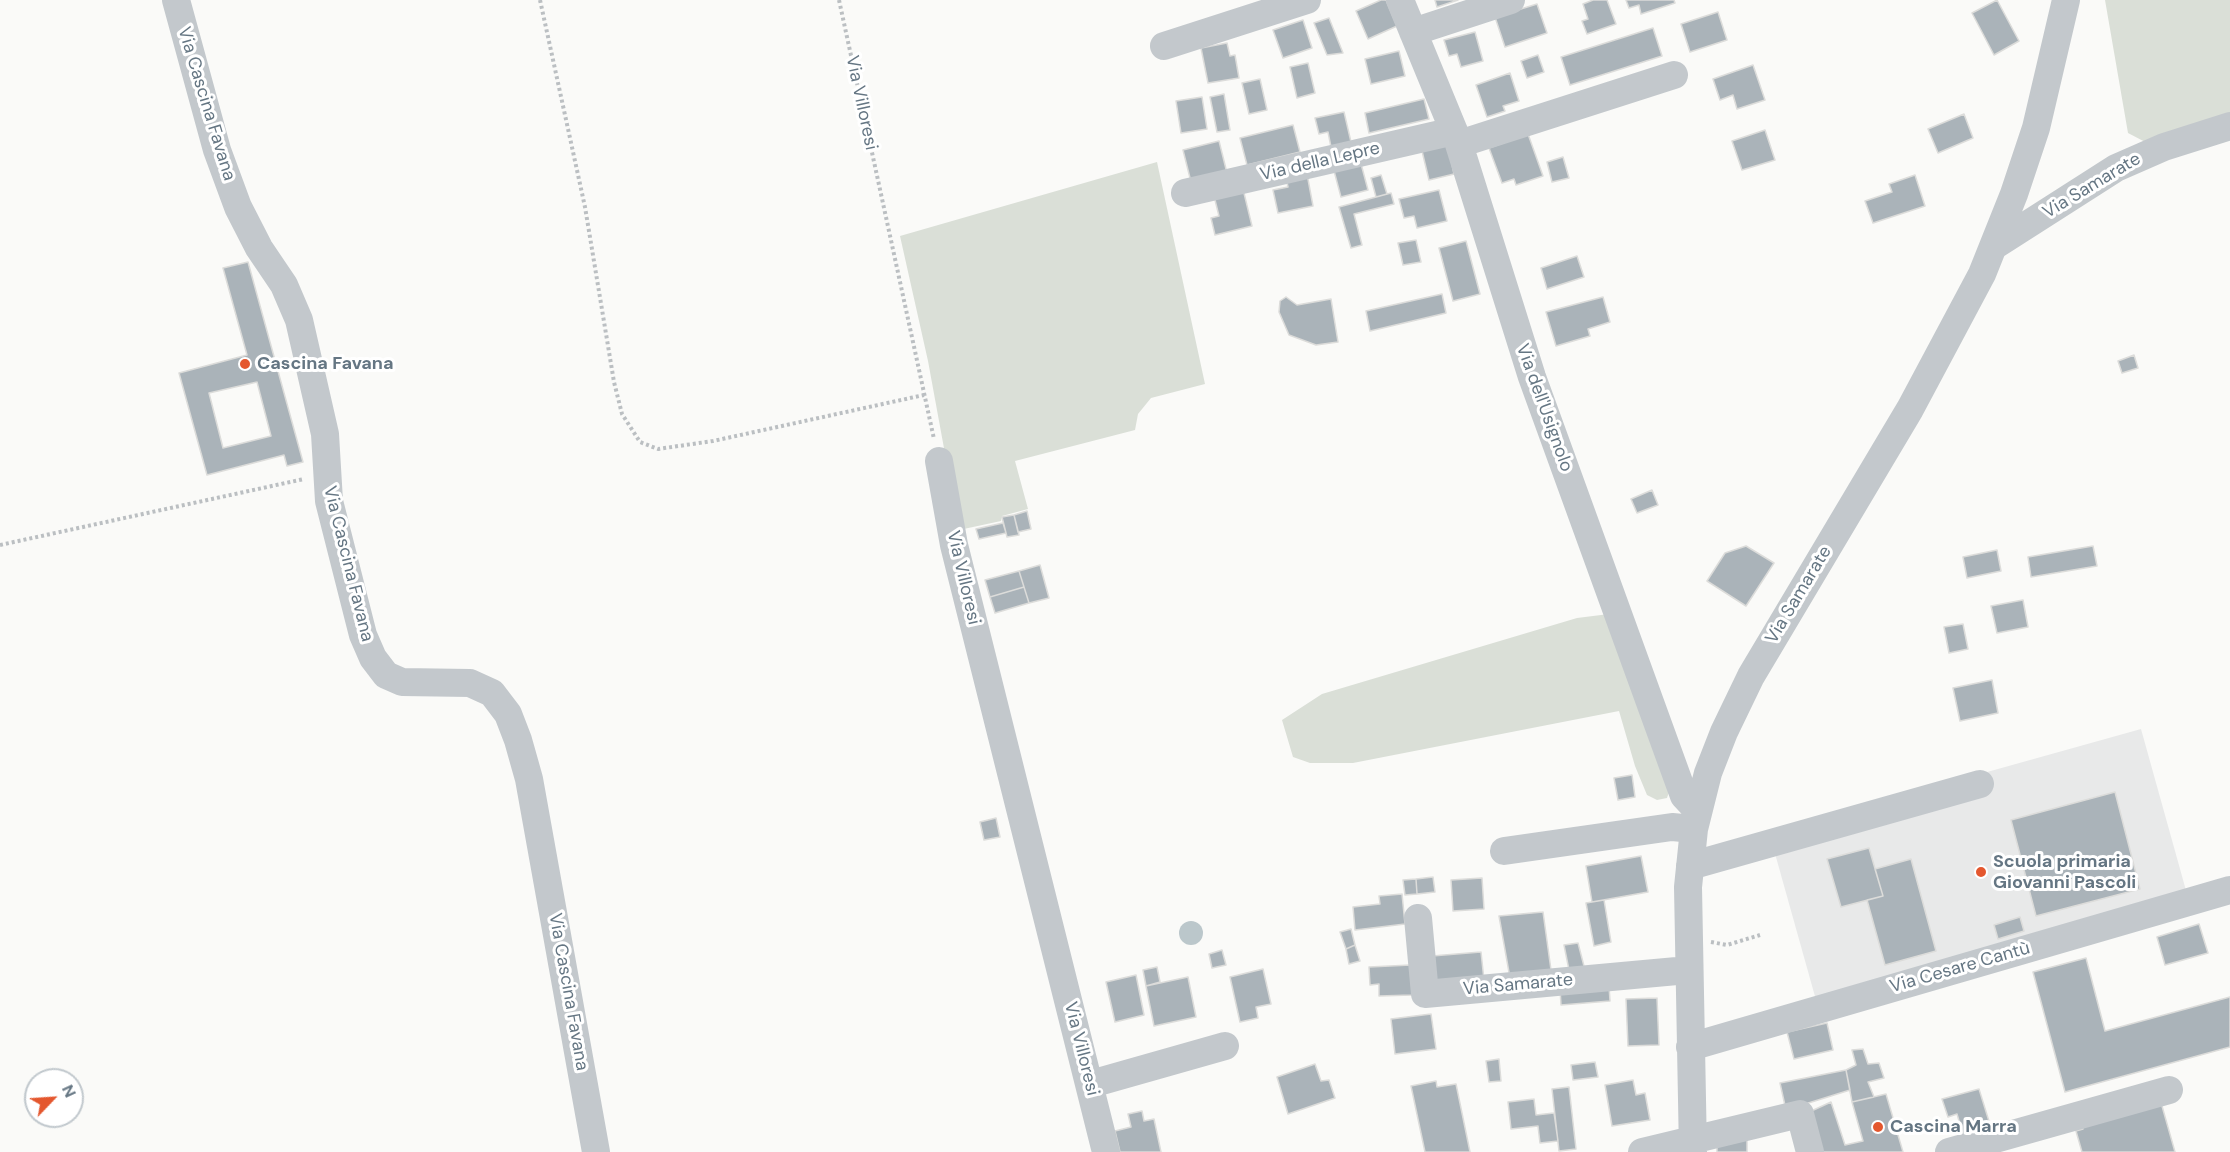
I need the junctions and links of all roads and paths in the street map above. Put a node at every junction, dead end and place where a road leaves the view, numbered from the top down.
1 (176, 0) edge
2 (540, 0) edge
3 (839, 0) edge
4 (1307, 0) edge
5 (1400, 0) edge
6 (1511, 0) edge
7 (2066, 0) edge
8 (1413, 32) junction
9 (1164, 46) dead end
10 (1674, 75) dead end
11 (2230, 126) edge
12 (1457, 138) junction
13 (1185, 193) dead end
14 (1994, 246) junction
15 (924, 395) junction
16 (939, 461) joint
17 (327, 474) junction
18 (0, 545) edge
19 (1980, 784) dead end
20 (1696, 820) junction
21 (1504, 850) dead end
22 (1690, 866) junction
23 (2230, 890) edge
24 (1418, 918) dead end
25 (1760, 935) dead end
26 (1701, 940) dead end
27 (1688, 970) junction
28 (1225, 1046) dead end
29 (1690, 1047) junction
30 (1091, 1084) junction
31 (2169, 1090) dead end
32 (1693, 1146) edge
33 (596, 1152) edge
34 (1106, 1152) edge
35 (1642, 1152) edge
36 (1810, 1152) edge
37 (1948, 1152) edge

1 - 17 street, Via Cascina Favana
2 - 15 path
3 - 15 path, Via Villoresi
4 - 9 street
5 - 8 street, Via dell'Usignolo
6 - 8 street
7 - 14 street, Via Samarate
8 - 12 street, Via dell'Usignolo
10 - 12 street, Via della Lepre
11 - 14 street, Via Samarate
12 - 13 street, Via della Lepre
12 - 20 street, Via dell'Usignolo
14 - 20 street, Via Samarate
15 - 16 path, Via Villoresi
16 - 30 street, Via Villoresi
17 - 18 path
17 - 33 street, Via Cascina Favana
19 - 22 street
20 - 21 street
20 - 22 street, Via Samarate
22 - 27 street, Via Samarate
23 - 29 street, Via Cesare Cantù
24 - 27 street, Via Samarate
25 - 26 path
27 - 29 street, Via Samarate
28 - 30 street
29 - 32 street, Via Samarate
30 - 34 street, Via Villoresi
31 - 37 street
32 - 35 street
32 - 36 street

